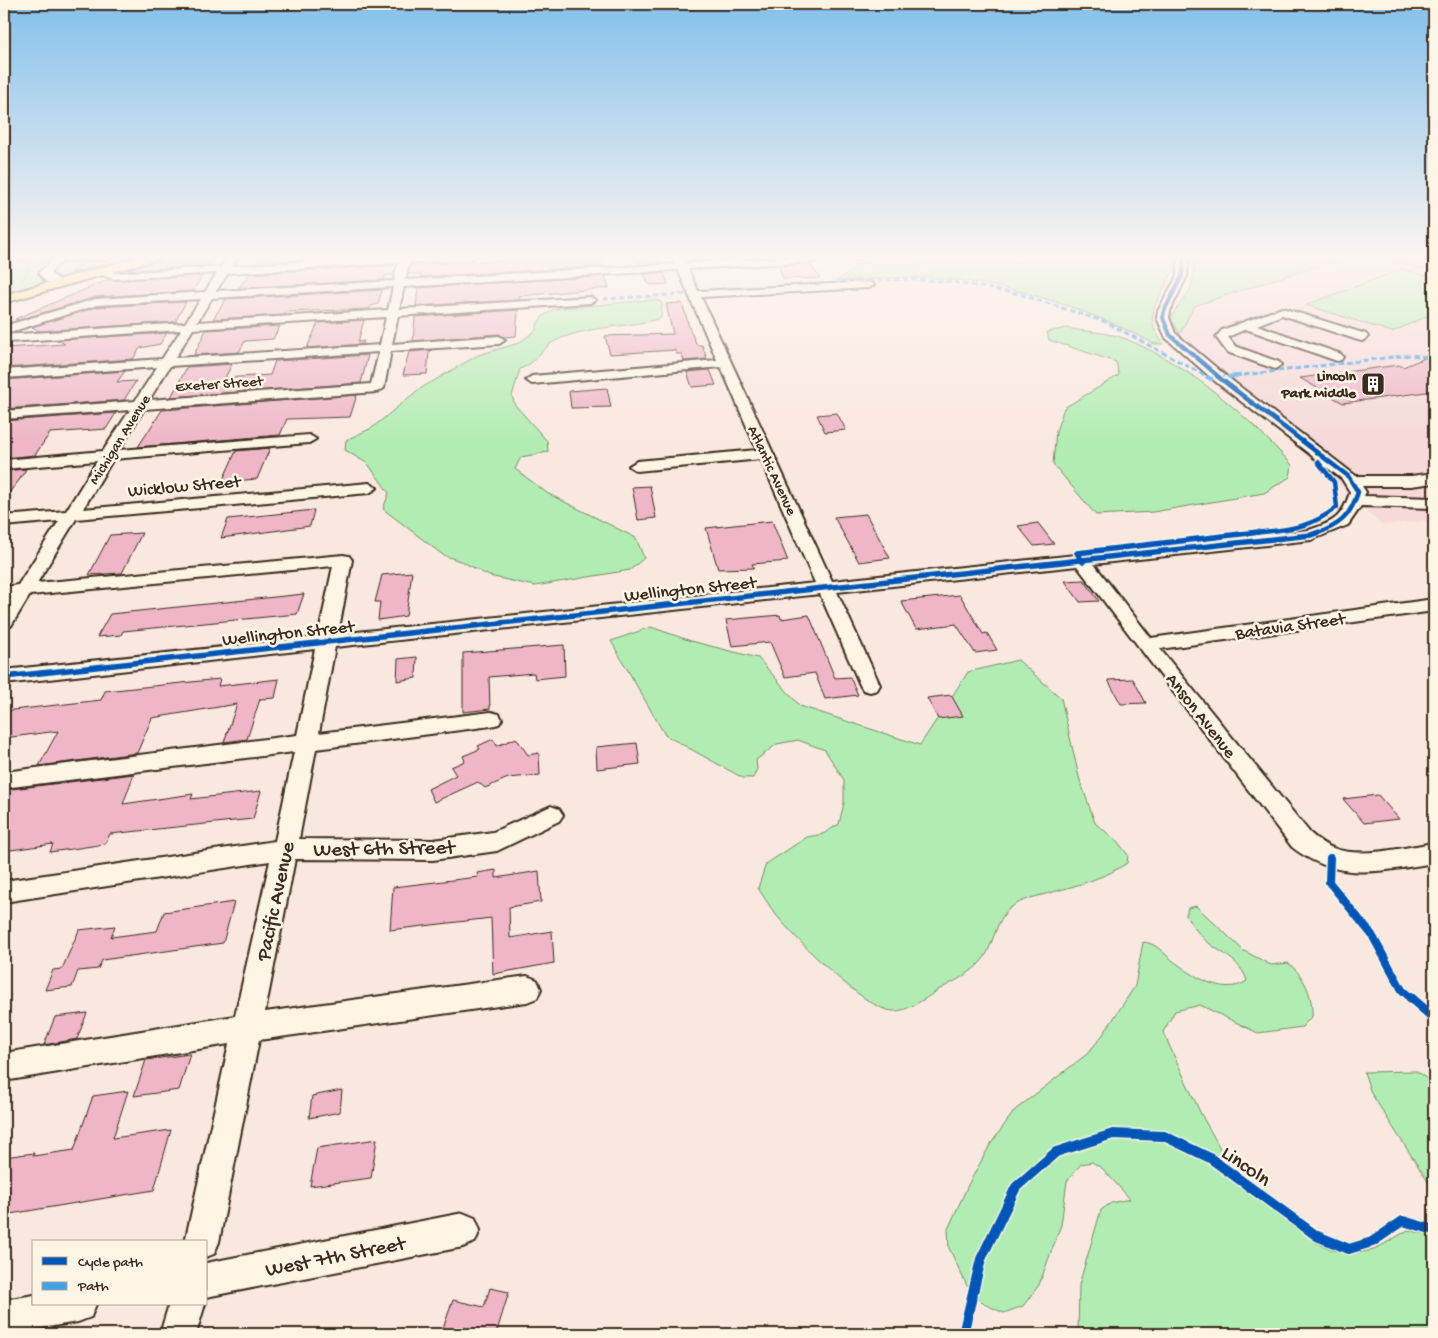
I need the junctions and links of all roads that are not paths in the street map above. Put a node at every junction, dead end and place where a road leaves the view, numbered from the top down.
1 (42, 318) edge
2 (194, 318) edge
3 (302, 318) edge
4 (393, 318) edge
5 (705, 318) edge
6 (1163, 318) edge
7 (1263, 318) edge
8 (1265, 318) edge
9 (1303, 318) edge
10 (1282, 324) dead end
11 (190, 325) junction
12 (1245, 325) junction
13 (4, 330) edge
14 (1226, 333) junction
15 (1362, 337) dead end
16 (4, 338) edge
17 (1244, 339) dead end
18 (499, 340) dead end
19 (387, 348) junction
20 (1290, 355) dead end
21 (1337, 357) dead end
22 (1308, 362) dead end
23 (167, 363) junction
24 (724, 363) junction
25 (1275, 365) dead end
26 (4, 374) edge
27 (532, 380) dead end
28 (140, 405) junction
29 (4, 415) edge
30 (309, 439) dead end
31 (766, 454) junction
32 (109, 455) junction
33 (4, 464) edge
34 (637, 466) dead end
35 (1434, 478) edge
36 (369, 488) dead end
37 (1354, 491) junction
38 (1434, 504) edge
39 (71, 515) junction
40 (4, 522) edge
41 (1084, 562) junction
42 (827, 588) junction
43 (25, 590) junction
44 (4, 592) edge
45 (1434, 605) edge
46 (4, 622) edge
47 (326, 643) junction
48 (1146, 645) junction
49 (4, 677) edge
50 (870, 684) dead end
51 (491, 720) dead end
52 (305, 742) junction
53 (4, 780) edge
54 (551, 815) dead end
55 (285, 849) junction
56 (1434, 853) edge
57 (4, 891) edge
58 (528, 989) dead end
59 (247, 1028) junction
60 (4, 1067) edge
61 (463, 1230) dead end
62 (202, 1240) edge
63 (208, 1280) edge
64 (67, 1306) edge
65 (186, 1306) edge
66 (4, 1318) edge
67 (178, 1334) edge

1 - 13 street
2 - 11 street, Michigan Avenue
3 - 11 street
4 - 19 street
5 - 24 street, Atlantic Avenue
6 - 37 street
7 - 12 street
8 - 10 street
9 - 15 street
11 - 16 street
11 - 23 street, Michigan Avenue
12 - 14 street
12 - 21 street
14 - 17 street
14 - 25 street
18 - 19 street
19 - 23 street
19 - 28 street, Exeter Street
20 - 22 street
23 - 26 street
23 - 28 street, Michigan Avenue
24 - 27 street
24 - 31 street, Atlantic Avenue
28 - 29 street, Exeter Street
28 - 32 street, Michigan Avenue
30 - 32 street
31 - 34 street
31 - 42 street, Atlantic Avenue
32 - 33 street
32 - 39 street, Michigan Avenue
35 - 37 street
36 - 39 street, Wicklow Street
37 - 38 street
37 - 41 street, Wellington Street
39 - 40 street, Wicklow Street
39 - 43 street, Michigan Avenue
41 - 42 street, Wellington Street
41 - 48 street, Anson Avenue
42 - 47 street, Wellington Street
42 - 50 street, Atlantic Avenue
43 - 44 street
43 - 46 street, Michigan Avenue
43 - 47 street, Pacific Avenue
45 - 48 street, Batavia Street
47 - 49 street, Wellington Street
47 - 52 street, Pacific Avenue
48 - 56 street, Anson Avenue
51 - 52 street
52 - 53 street
52 - 55 street, Pacific Avenue
54 - 55 street, West 6th Street
55 - 57 street, West 6th Street
55 - 59 street, Pacific Avenue
58 - 59 street
59 - 60 street
59 - 62 street, Pacific Avenue
61 - 63 street, West 7th Street
64 - 66 street
65 - 67 street

